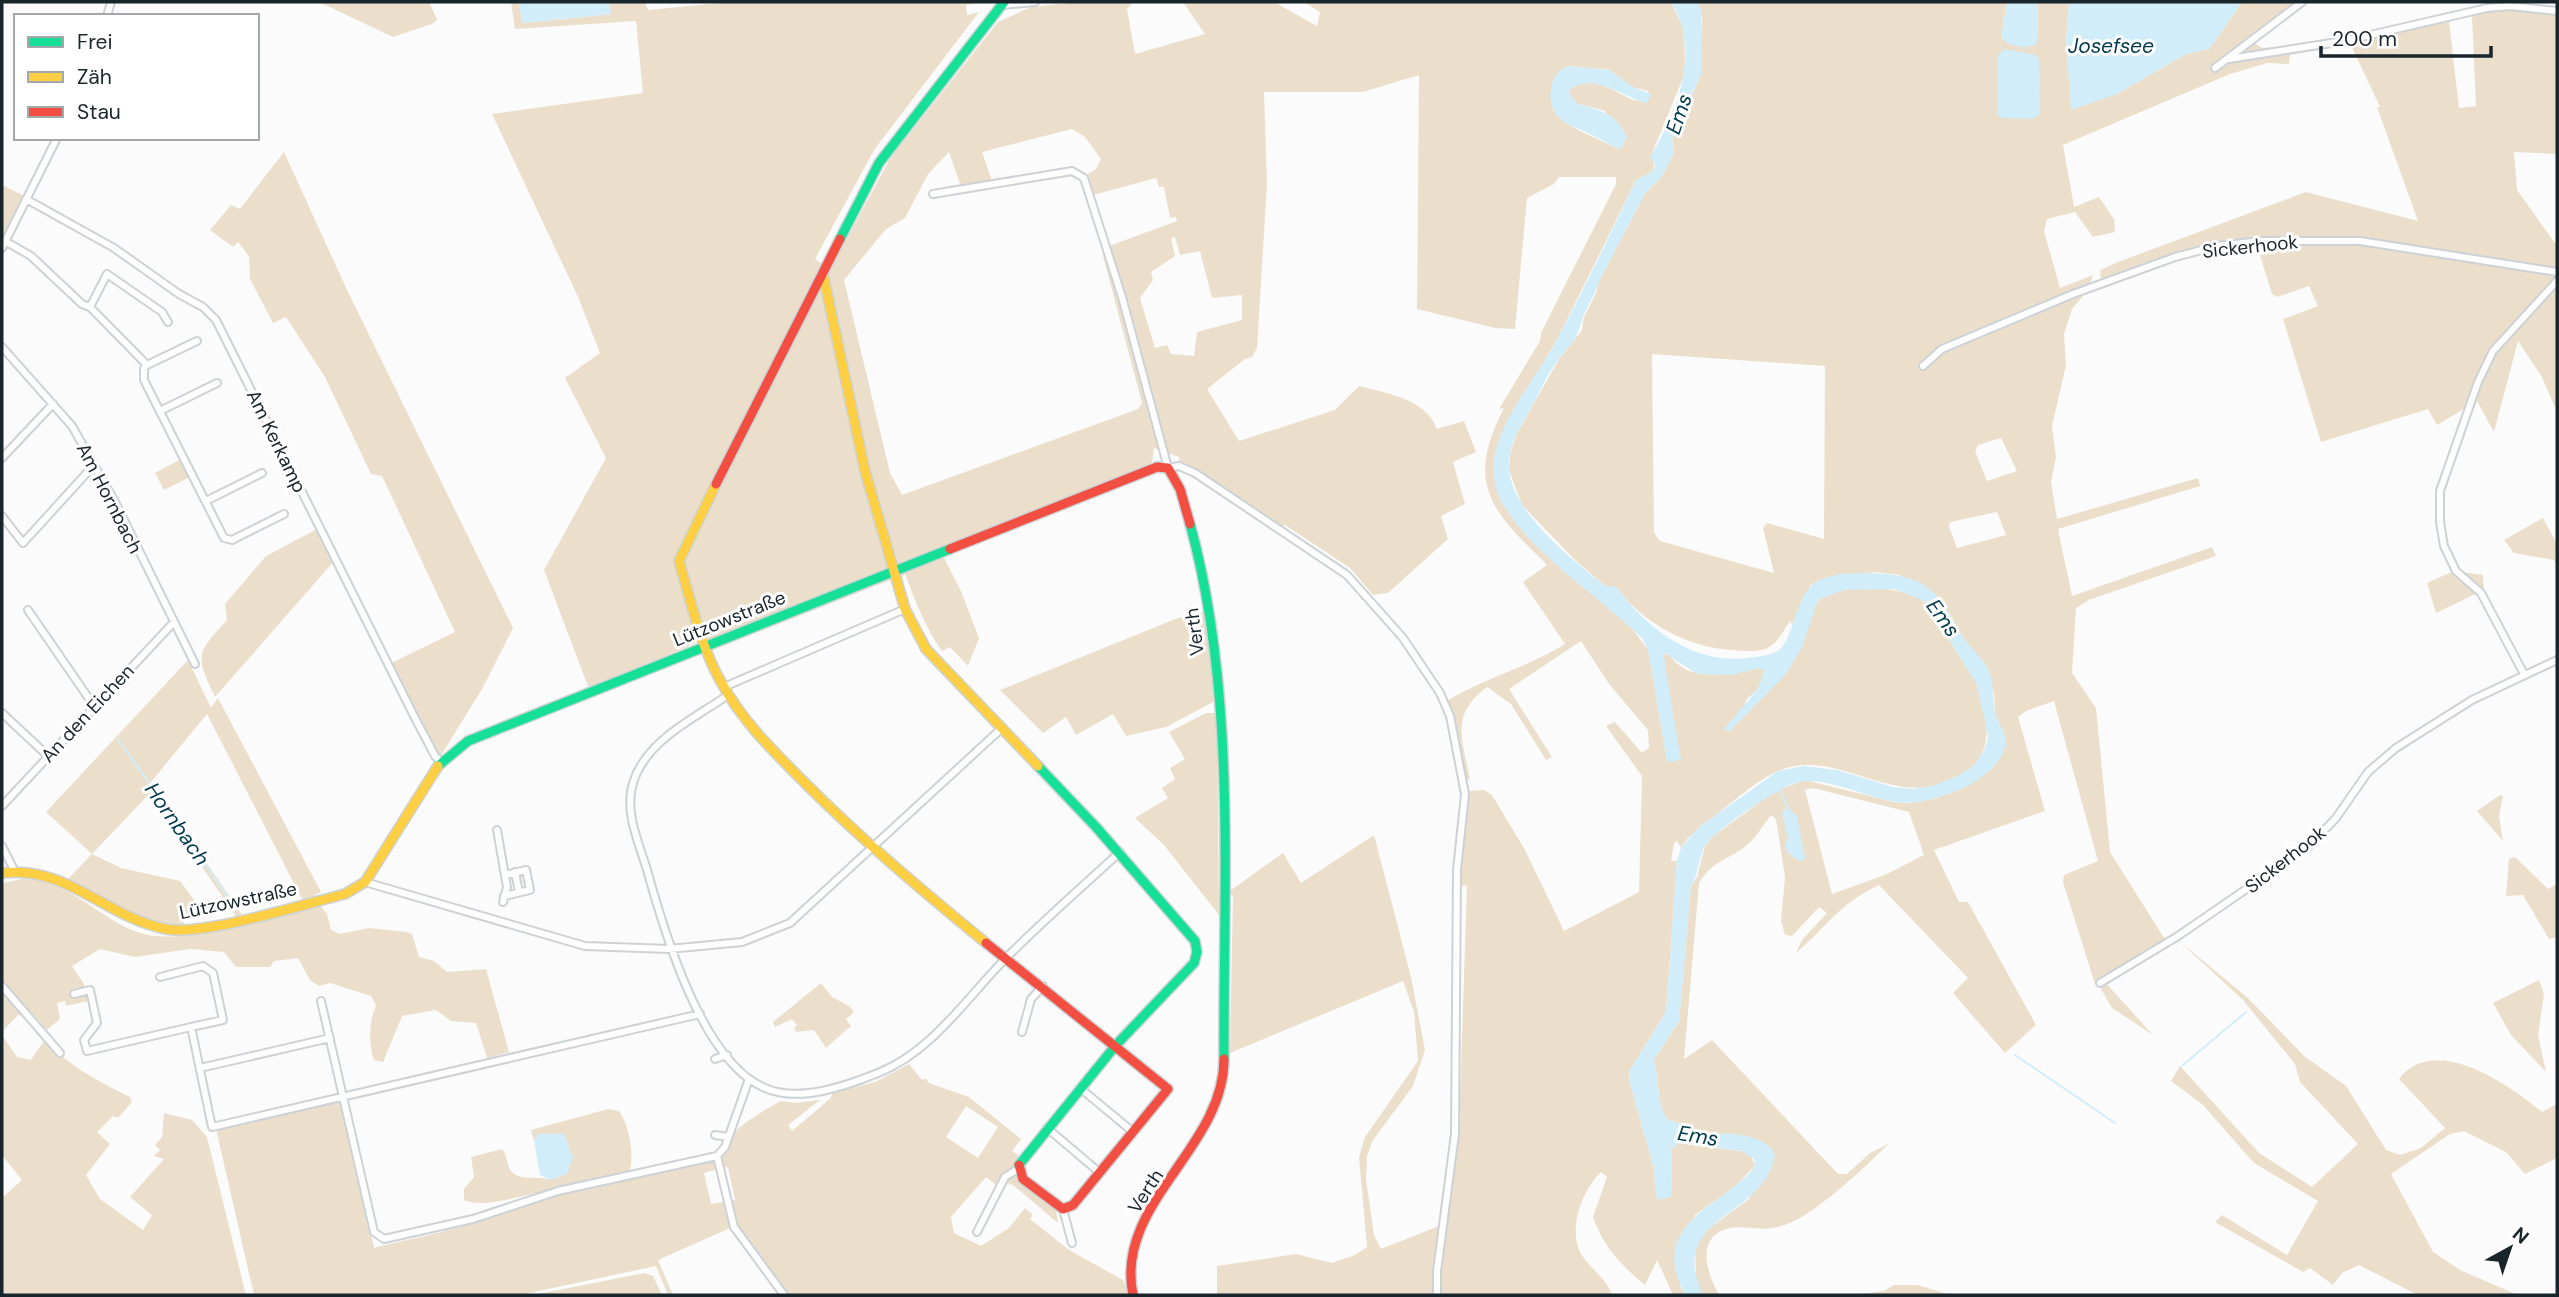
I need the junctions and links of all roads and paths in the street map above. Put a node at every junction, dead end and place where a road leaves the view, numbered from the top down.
1 (1035, 2) edge
2 (2302, 2) edge
3 (1003, 3) edge
4 (2557, 11) edge
5 (2229, 60) junction
6 (2215, 68) dead end
7 (56, 140) edge
8 (933, 194) dead end
9 (26, 199) junction
10 (5, 241) junction
11 (2, 248) edge
12 (2557, 272) edge
13 (823, 274) junction
14 (2557, 281) edge
15 (90, 307) junction
16 (169, 322) dead end
17 (197, 341) dead end
18 (2, 347) edge
19 (147, 365) junction
20 (1923, 366) dead end
21 (217, 383) dead end
22 (52, 404) junction
23 (160, 411) junction
24 (2, 458) edge
25 (94, 465) junction
26 (1168, 468) junction
27 (262, 473) dead end
28 (206, 501) junction
29 (284, 514) dead end
30 (2, 516) edge
31 (895, 570) junction
32 (905, 609) junction
33 (28, 610) dead end
34 (174, 622) junction
35 (707, 646) junction
36 (2557, 660) edge
37 (195, 664) dead end
38 (2524, 674) junction
39 (726, 691) junction
40 (94, 706) junction
41 (2, 713) edge
42 (1002, 728) junction
43 (48, 756) junction
44 (441, 762) junction
45 (2, 806) edge
46 (497, 830) dead end
47 (2, 846) edge
48 (872, 849) junction
49 (1120, 852) junction
50 (14, 870) junction
51 (515, 872) junction
52 (2, 873) edge
53 (505, 875) junction
54 (365, 882) junction
55 (519, 892) junction
56 (669, 949) junction
57 (1007, 957) junction
58 (160, 977) dead end
59 (2100, 983) dead end
60 (2, 986) edge
61 (1043, 986) junction
62 (74, 994) dead end
63 (321, 1001) dead end
64 (700, 1014) junction
65 (191, 1027) junction
66 (1022, 1032) dead end
67 (330, 1038) junction
68 (1116, 1045) junction
69 (60, 1053) dead end
70 (727, 1055) junction
71 (715, 1059) dead end
72 (200, 1068) junction
73 (749, 1079) junction
74 (1080, 1088) junction
75 (344, 1096) junction
76 (1046, 1128) junction
77 (1133, 1132) junction
78 (715, 1135) dead end
79 (728, 1137) junction
80 (718, 1156) junction
81 (1018, 1169) junction
82 (1100, 1172) junction
83 (1063, 1209) junction
84 (977, 1232) dead end
85 (1072, 1243) dead end
86 (784, 1295) edge
87 (1133, 1295) edge
88 (1437, 1295) edge

1 - 3 street
2 - 5 street
3 - 13 street
4 - 5 street
5 - 6 street
7 - 9 street
8 - 26 street, Verth
9 - 10 street
9 - 44 street, Am Kerkamp
10 - 11 street
10 - 15 street
12 - 20 street, Sickerhook
13 - 31 street
13 - 35 street
14 - 38 street
15 - 16 street
15 - 19 street
17 - 19 street
18 - 22 street, Am Hornbach
19 - 23 street
21 - 23 street
22 - 24 street
22 - 25 street, Am Hornbach
23 - 28 street
25 - 30 street
25 - 34 street, Am Hornbach
26 - 31 street, Lützowstraße
26 - 87 street, Verth
26 - 88 street
27 - 28 street
28 - 29 street
31 - 32 street
31 - 35 street, Lützowstraße
32 - 39 street
32 - 42 street
33 - 40 street
34 - 37 street, Am Hornbach
34 - 40 street, An den Eichen
35 - 39 street
35 - 44 street, Lützowstraße
36 - 38 street, Sickerhook
38 - 59 street, Sickerhook
39 - 48 street
39 - 56 street
40 - 43 street, An den Eichen
41 - 43 street
42 - 48 street
42 - 49 street
43 - 45 street, An den Eichen
44 - 54 street, Lützowstraße
46 - 53 street
47 - 50 street
48 - 56 street
48 - 57 street
49 - 57 street
49 - 68 street
50 - 52 street, Lützowstraße
50 - 54 street, Lützowstraße
51 - 53 street
51 - 55 street
51 - 55 street
53 - 55 street
54 - 56 street
56 - 64 street
57 - 61 street
57 - 73 street
58 - 65 street
60 - 69 street
61 - 66 street
61 - 68 street
62 - 65 street
63 - 67 street
64 - 70 street
64 - 75 street
65 - 72 street
67 - 72 street
67 - 75 street
68 - 74 street
68 - 77 street
70 - 71 street
70 - 73 street
72 - 75 street
73 - 79 street
74 - 76 street
74 - 77 street
75 - 80 street
76 - 81 street
76 - 82 street
77 - 82 street
78 - 79 street
79 - 80 street
80 - 86 street
81 - 83 street
81 - 84 street
82 - 83 street
83 - 85 street

